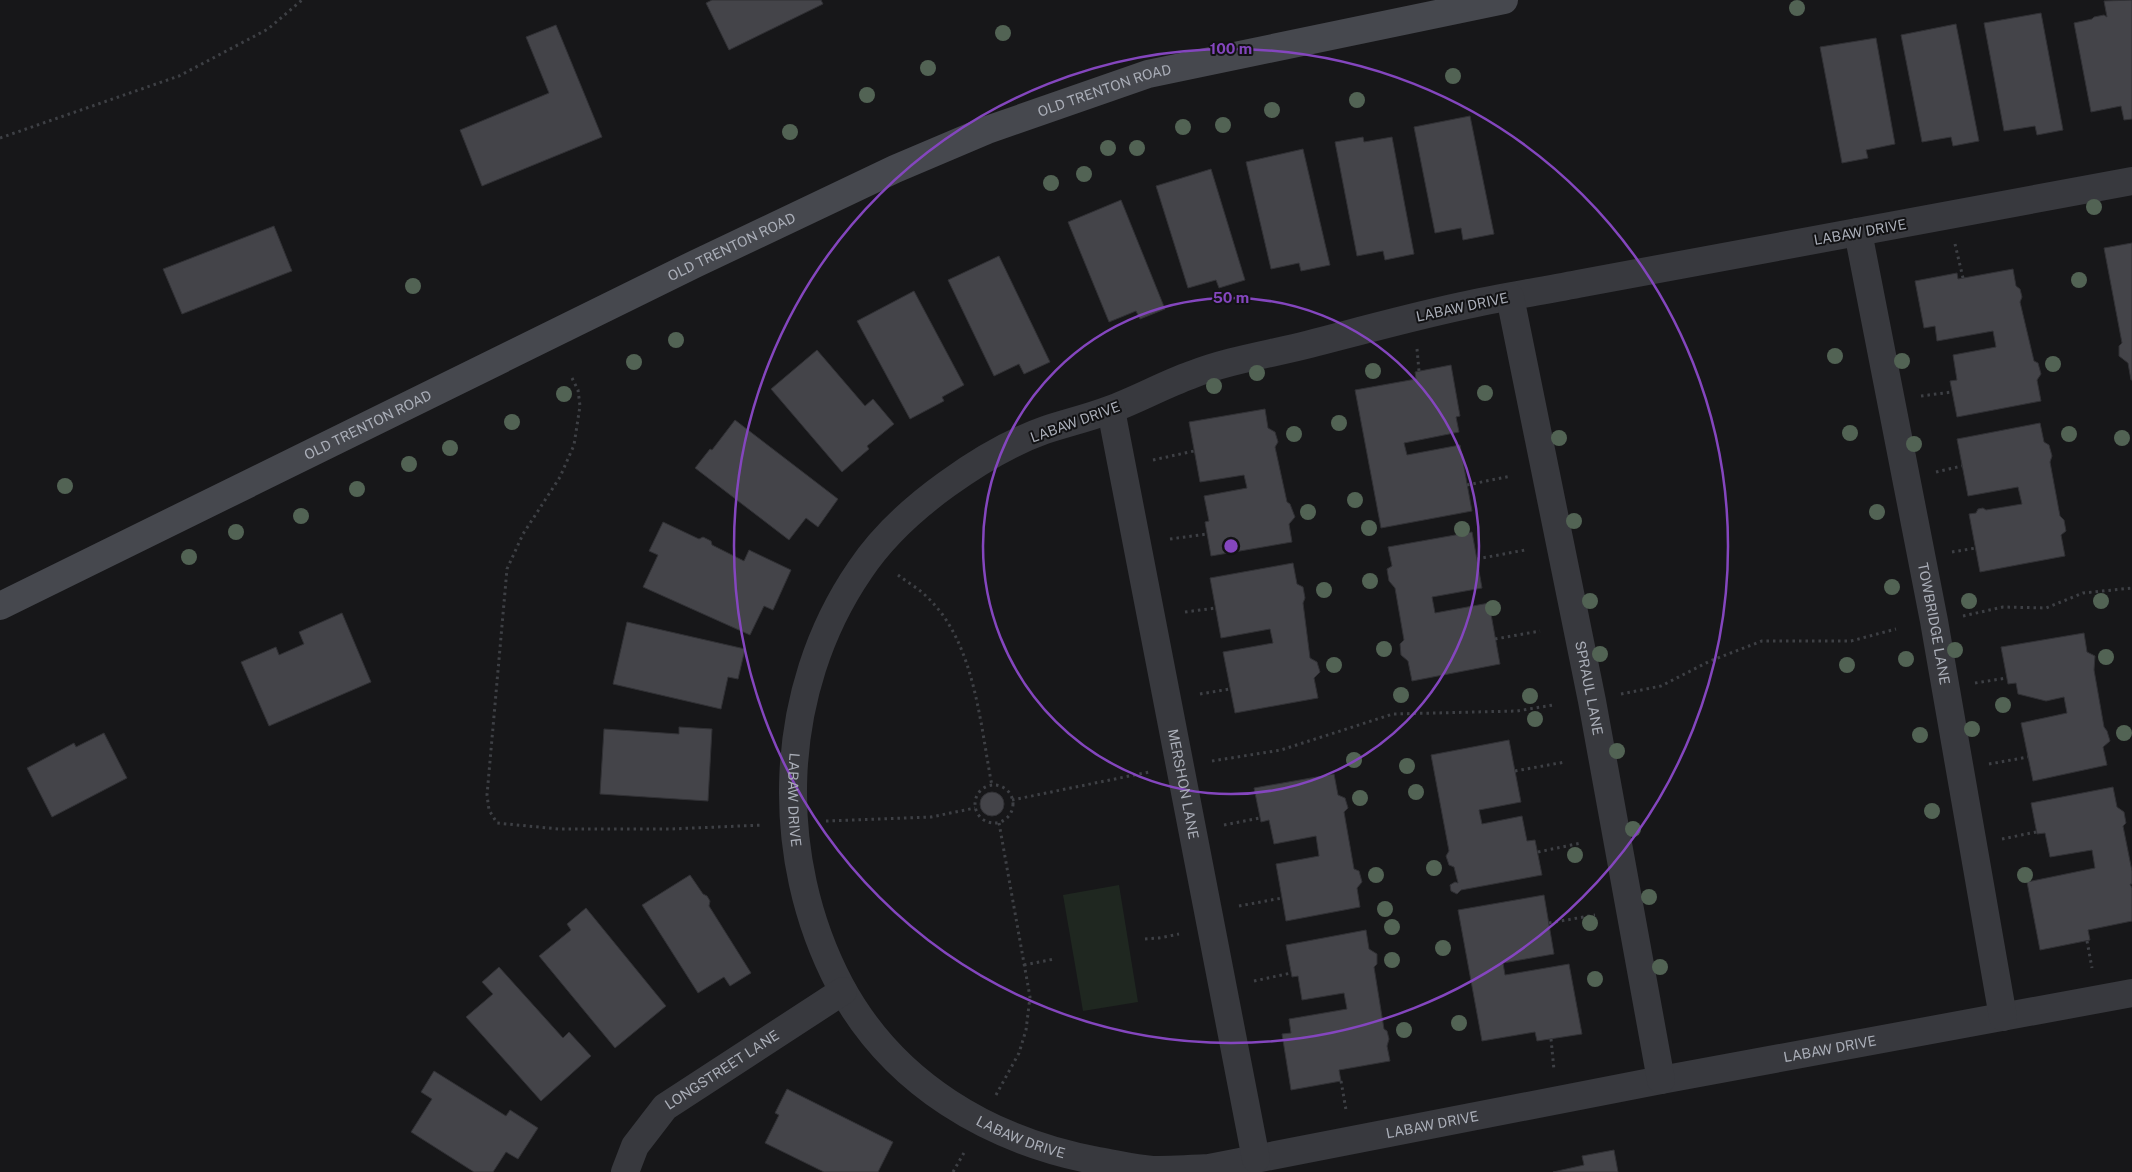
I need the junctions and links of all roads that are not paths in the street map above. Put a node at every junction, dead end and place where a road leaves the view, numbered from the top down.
1 (1504, 0) edge
2 (2132, 181) edge
3 (1858, 232) junction
4 (1510, 297) junction
5 (1111, 410) junction
6 (0, 606) edge
7 (843, 991) junction
8 (2132, 993) edge
9 (2003, 1017) junction
10 (1661, 1080) junction
11 (1256, 1159) junction
12 (625, 1172) edge

1 - 6 main road, OLD TRENTON ROAD
2 - 3 street, LABAW DRIVE
3 - 4 street, LABAW DRIVE
3 - 9 street, TOWBRIDGE LANE
4 - 5 street, LABAW DRIVE
4 - 10 street, SPRAUL LANE
5 - 7 street, LABAW DRIVE
5 - 11 street, MERSHON LANE
7 - 11 street, LABAW DRIVE
7 - 12 street, LONGSTREET LANE
8 - 9 street, LABAW DRIVE
9 - 10 street, LABAW DRIVE
10 - 11 street, LABAW DRIVE

